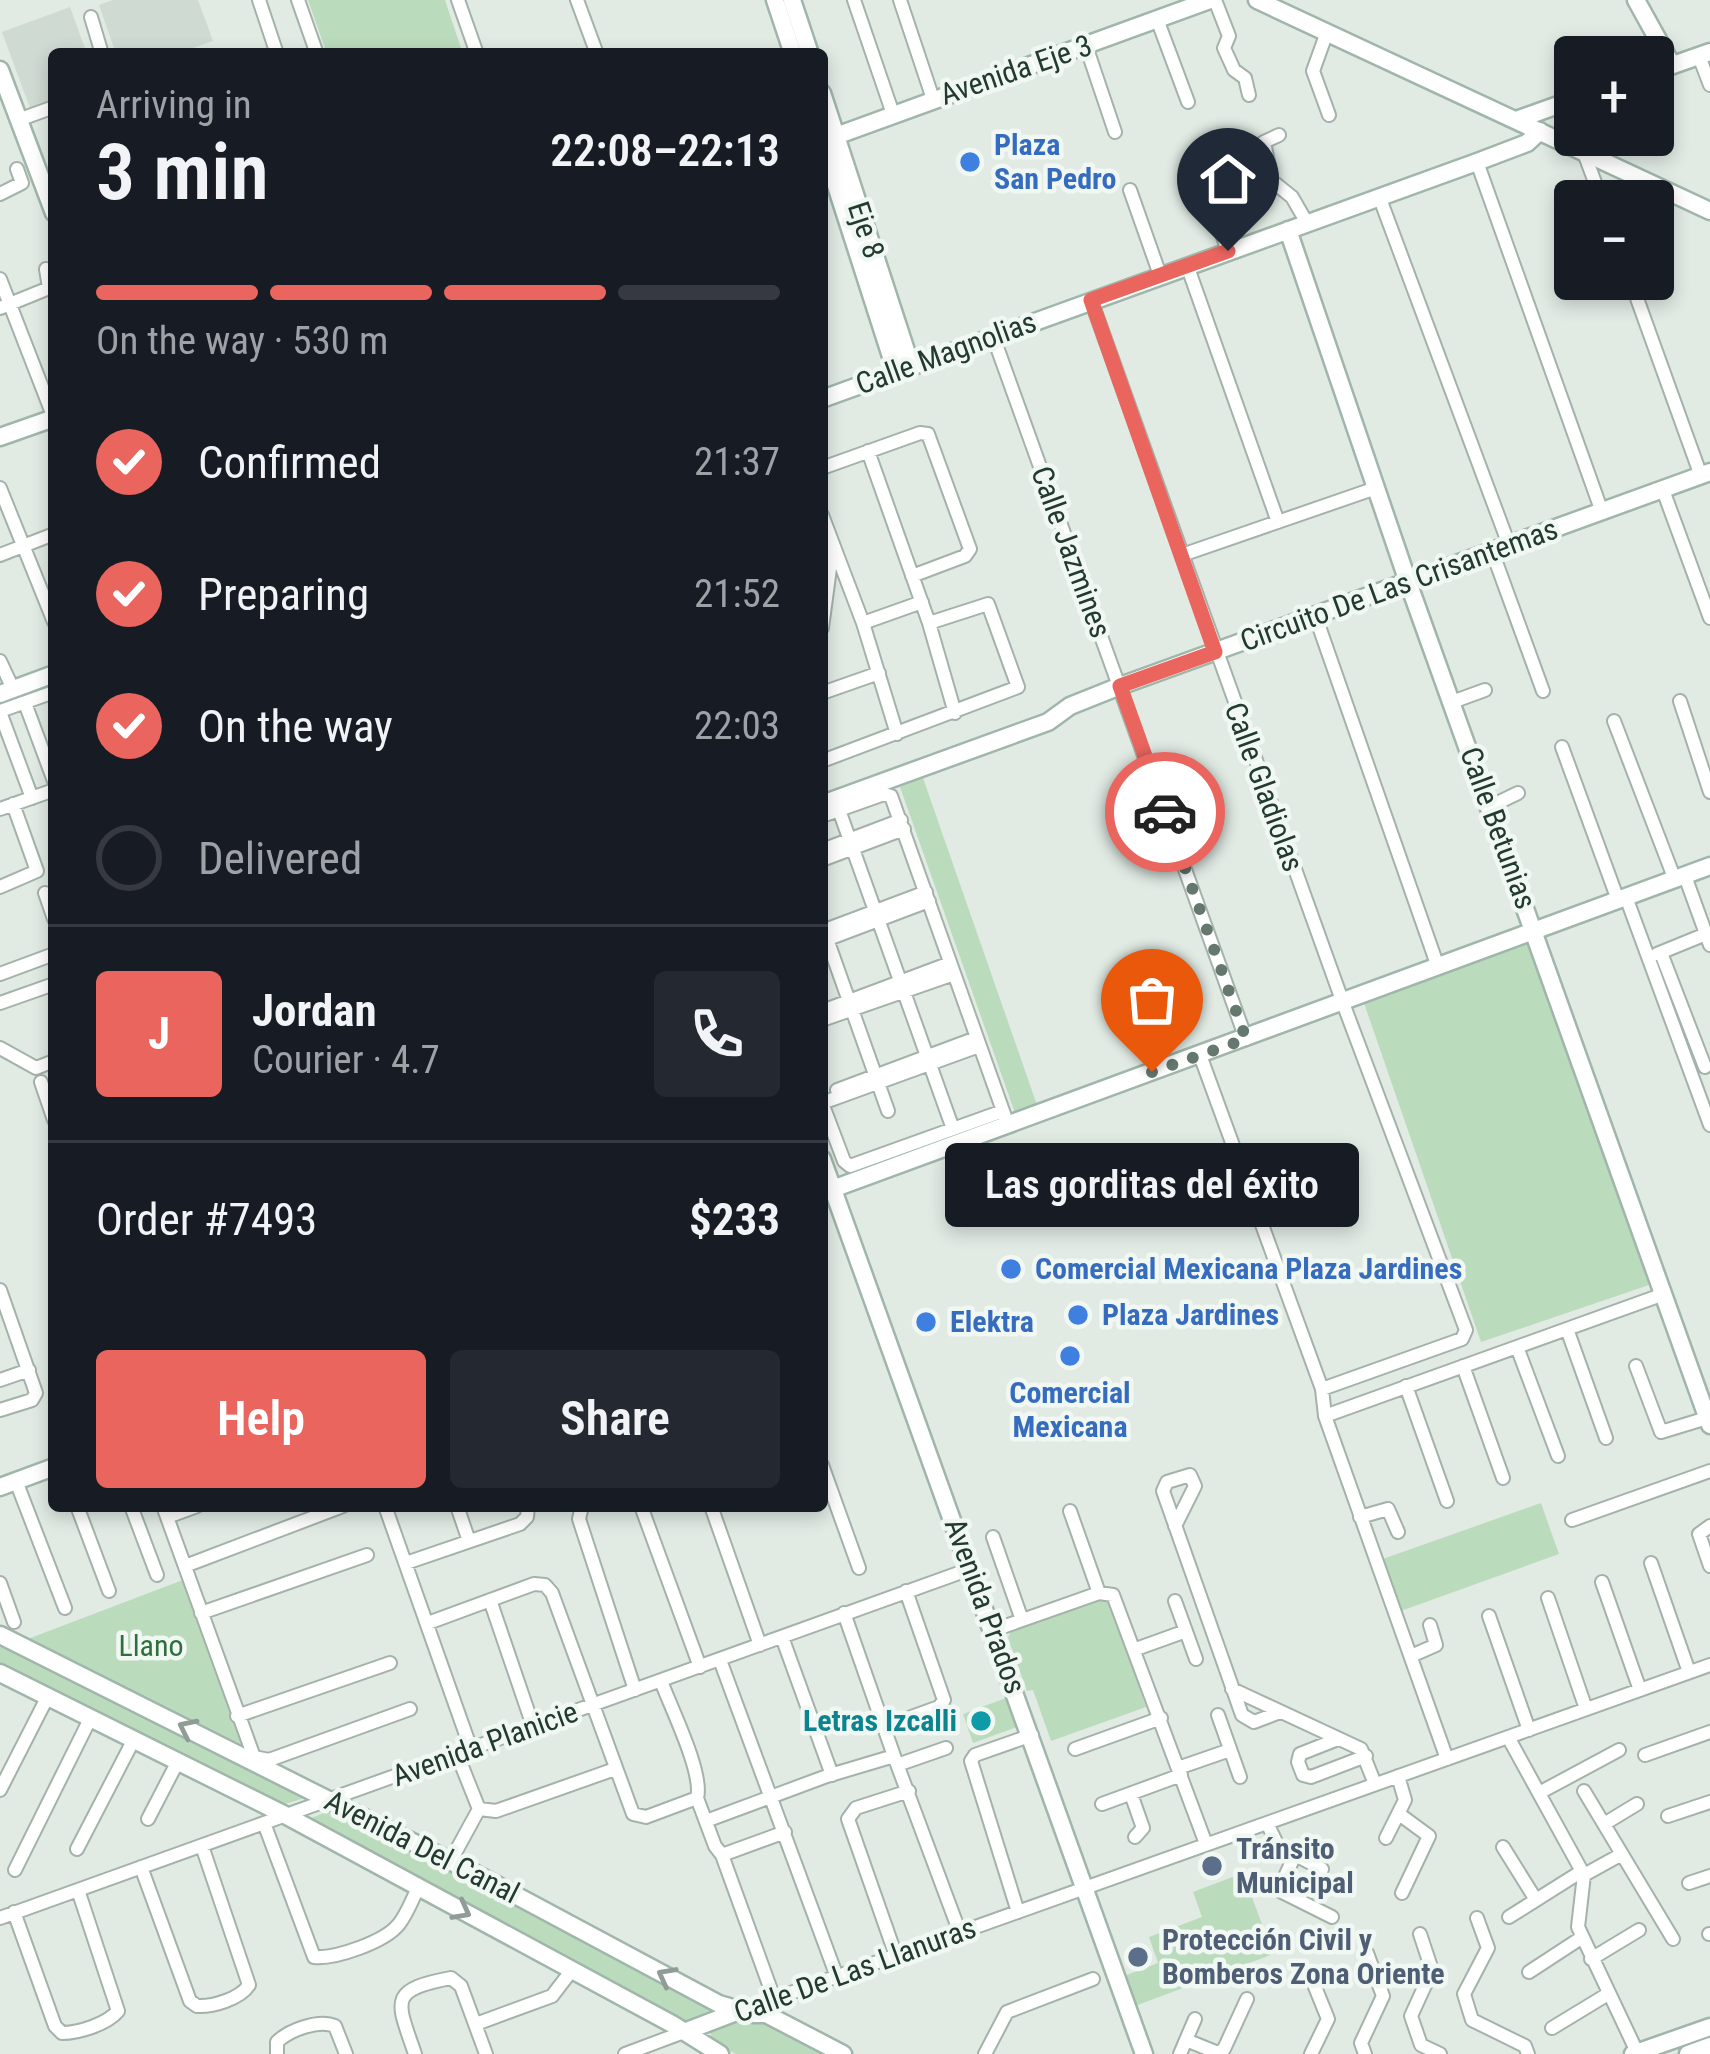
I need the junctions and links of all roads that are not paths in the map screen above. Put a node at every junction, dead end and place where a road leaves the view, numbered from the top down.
1 (259, 0) edge
2 (298, 0) edge
3 (458, 0) edge
4 (577, 0) edge
5 (775, 0) edge
6 (792, 0) edge
7 (854, 0) edge
8 (900, 0) edge
9 (1212, 0) edge
10 (1257, 0) edge
11 (1636, 0) edge
12 (91, 17) dead end
13 (1157, 20) junction
14 (1327, 32) junction
15 (1656, 36) edge
16 (1085, 46) junction
17 (100, 48) edge
18 (275, 48) edge
19 (315, 48) edge
20 (474, 48) edge
21 (595, 48) edge
22 (791, 48) edge
23 (808, 48) edge
24 (1705, 54) edge
25 (1674, 64) edge
26 (0, 70) edge
27 (1710, 85) edge
28 (1250, 95) dead end
29 (933, 99) junction
30 (1188, 102) dead end
31 (1554, 106) edge
32 (48, 109) edge
33 (893, 114) junction
34 (1328, 115) dead end
35 (18, 120) junction
36 (1516, 120) junction
37 (1540, 131) junction
38 (1115, 132) dead end
39 (1279, 134) dead end
40 (1554, 138) edge
41 (828, 140) edge
42 (828, 143) edge
43 (1591, 156) edge
44 (1477, 162) junction
45 (1199, 168) dead end
46 (17, 169) dead end
47 (1130, 190) dead end
48 (0, 194) edge
49 (1379, 196) junction
50 (48, 198) edge
51 (1710, 211) edge
52 (1306, 223) junction
53 (1288, 230) junction
54 (1228, 251) junction
55 (1187, 265) junction
56 (46, 269) dead end
57 (48, 274) edge
58 (1160, 274) junction
59 (0, 280) edge
60 (48, 288) edge
61 (1091, 300) junction
62 (1638, 300) edge
63 (5, 306) edge
64 (993, 336) junction
65 (904, 369) junction
66 (828, 397) edge
67 (48, 404) edge
68 (48, 420) edge
69 (0, 437) edge
70 (868, 451) junction
71 (828, 466) edge
72 (1705, 474) edge
73 (0, 488) edge
74 (1376, 488) junction
75 (1663, 490) junction
76 (1602, 512) junction
77 (1278, 522) junction
78 (828, 530) edge
79 (48, 537) edge
80 (834, 545) junction
81 (23, 546) junction
82 (1501, 548) junction
83 (0, 555) edge
84 (1182, 555) junction
85 (912, 575) junction
86 (1408, 582) junction
87 (828, 586) edge
88 (922, 602) junction
89 (48, 607) edge
90 (1315, 615) junction
91 (1710, 618) edge
92 (863, 623) junction
93 (929, 623) junction
94 (1215, 652) junction
95 (0, 662) edge
96 (878, 673) junction
97 (48, 677) edge
98 (1120, 686) junction
99 (828, 691) edge
100 (1485, 691) dead end
101 (48, 692) edge
102 (1543, 692) dead end
103 (13, 695) edge
104 (1680, 701) dead end
105 (1452, 702) junction
106 (0, 712) edge
107 (956, 713) junction
108 (1614, 721) dead end
109 (898, 734) junction
110 (1562, 747) dead end
111 (828, 759) edge
112 (48, 773) edge
113 (48, 789) edge
114 (1710, 792) edge
115 (1518, 793) dead end
116 (32, 798) junction
117 (1491, 806) junction
118 (7, 807) edge
119 (830, 807) edge
120 (903, 825) junction
121 (851, 844) junction
122 (828, 849) edge
123 (828, 857) edge
124 (1710, 866) edge
125 (1680, 878) junction
126 (0, 887) edge
127 (45, 893) dead end
128 (927, 897) junction
129 (1622, 898) junction
130 (48, 902) edge
131 (877, 916) junction
132 (1534, 929) junction
133 (828, 932) edge
134 (1708, 940) edge
135 (828, 944) edge
136 (1655, 955) junction
137 (48, 957) edge
138 (1438, 967) junction
139 (952, 969) junction
140 (0, 974) edge
141 (48, 985) edge
142 (903, 987) junction
143 (0, 1003) edge
144 (1343, 1003) junction
145 (851, 1005) junction
146 (828, 1010) edge
147 (828, 1018) edge
148 (1246, 1039) junction
149 (978, 1042) junction
150 (0, 1048) edge
151 (1200, 1055) junction
152 (929, 1060) junction
153 (48, 1066) edge
154 (1702, 1068) edge
155 (38, 1075) junction
156 (877, 1079) junction
157 (828, 1099) edge
158 (48, 1100) edge
159 (889, 1111) dead end
160 (828, 1117) edge
161 (1005, 1118) junction
162 (1710, 1125) edge
163 (953, 1129) junction
164 (828, 1191) edge
165 (828, 1194) edge
166 (0, 1290) edge
167 (1664, 1294) junction
168 (1567, 1329) junction
169 (1517, 1347) junction
170 (1463, 1366) junction
171 (1636, 1366) dead end
172 (29, 1370) junction
173 (0, 1380) edge
174 (1406, 1386) junction
175 (1322, 1389) junction
176 (0, 1411) edge
177 (1325, 1416) junction
178 (1709, 1421) edge
179 (1606, 1438) dead end
180 (1558, 1456) dead end
181 (48, 1469) edge
182 (1710, 1471) edge
183 (1503, 1478) dead end
184 (828, 1481) edge
185 (8, 1484) edge
186 (1447, 1501) dead end
187 (1070, 1511) dead end
188 (79, 1512) edge
189 (133, 1512) edge
190 (165, 1512) edge
191 (328, 1512) edge
192 (387, 1512) edge
193 (459, 1512) edge
194 (528, 1512) edge
195 (580, 1512) edge
196 (643, 1512) edge
197 (713, 1512) edge
198 (1360, 1516) junction
199 (1571, 1520) dead end
200 (1175, 1526) junction
201 (1710, 1526) edge
202 (1398, 1532) dead end
203 (993, 1537) dead end
204 (469, 1541) junction
205 (367, 1555) dead end
206 (406, 1563) junction
207 (1651, 1563) dead end
208 (184, 1566) junction
209 (1710, 1566) edge
210 (860, 1568) dead end
211 (970, 1569) junction
212 (157, 1574) dead end
213 (1602, 1582) dead end
214 (0, 1583) edge
215 (906, 1591) junction
216 (109, 1592) dead end
217 (1099, 1593) junction
218 (1548, 1598) dead end
219 (490, 1600) junction
220 (1175, 1601) dead end
221 (65, 1608) dead end
222 (201, 1613) junction
223 (844, 1613) junction
224 (1489, 1616) dead end
225 (1022, 1620) junction
226 (428, 1623) junction
227 (1430, 1625) dead end
228 (7, 1628) edge
229 (994, 1630) junction
230 (1186, 1631) junction
231 (782, 1637) junction
232 (760, 1645) junction
233 (1136, 1649) junction
234 (1411, 1656) junction
235 (1196, 1659) dead end
236 (720, 1660) junction
237 (390, 1663) dead end
238 (1710, 1665) edge
239 (700, 1667) junction
240 (1689, 1672) junction
241 (1, 1676) edge
242 (661, 1682) junction
243 (1232, 1689) junction
244 (635, 1690) junction
245 (1640, 1690) junction
246 (47, 1698) junction
247 (592, 1705) junction
248 (410, 1709) dead end
249 (1586, 1709) junction
250 (1280, 1712) junction
251 (1218, 1715) dead end
252 (237, 1716) junction
253 (1161, 1718) junction
254 (90, 1719) junction
255 (533, 1726) junction
256 (884, 1727) junction
257 (1528, 1730) junction
258 (1710, 1732) edge
259 (1032, 1736) junction
260 (1508, 1738) junction
261 (1339, 1739) junction
262 (134, 1741) junction
263 (946, 1748) dead end
264 (1075, 1749) dead end
265 (1230, 1750) junction
266 (1618, 1750) dead end
267 (464, 1751) junction
268 (1645, 1755) dead end
269 (1366, 1756) junction
270 (1447, 1759) junction
271 (897, 1760) junction
272 (177, 1762) junction
273 (615, 1769) junction
274 (1180, 1772) junction
275 (832, 1775) junction
276 (1398, 1776) junction
277 (1240, 1777) dead end
278 (1375, 1784) junction
279 (0, 1790) edge
280 (909, 1791) junction
281 (1585, 1791) dead end
282 (1539, 1793) junction
283 (1131, 1794) junction
284 (771, 1796) junction
285 (697, 1798) junction
286 (329, 1799) junction
287 (1710, 1802) edge
288 (1102, 1804) dead end
289 (1637, 1804) dead end
290 (479, 1809) junction
291 (1399, 1814) junction
292 (285, 1815) junction
293 (1668, 1816) dead end
294 (148, 1819) dead end
295 (706, 1821) junction
296 (264, 1823) junction
297 (1267, 1823) junction
298 (1604, 1824) junction
299 (784, 1832) junction
300 (1135, 1837) dead end
301 (1386, 1838) dead end
302 (1206, 1844) junction
303 (202, 1846) junction
304 (1503, 1847) dead end
305 (77, 1849) dead end
306 (1622, 1854) junction
307 (722, 1855) junction
308 (1295, 1855) junction
309 (450, 1862) junction
310 (142, 1867) junction
311 (1322, 1868) dead end
312 (15, 1870) dead end
313 (1583, 1873) junction
314 (1710, 1876) edge
315 (1689, 1883) dead end
316 (1086, 1887) junction
317 (418, 1888) junction
318 (78, 1890) junction
319 (1402, 1893) dead end
320 (1536, 1900) junction
321 (14, 1912) junction
322 (1018, 1912) junction
323 (1332, 1917) dead end
324 (1509, 1917) dead end
325 (0, 1918) edge
326 (1477, 1918) dead end
327 (1639, 1930) dead end
328 (960, 1933) junction
329 (1420, 1934) dead end
330 (1581, 1938) junction
331 (1673, 1939) dead end
332 (1367, 1953) dead end
333 (896, 1956) junction
334 (1591, 1960) junction
335 (572, 1970) junction
336 (1529, 1972) dead end
337 (837, 1977) junction
338 (1311, 1977) dead end
339 (1093, 1979) dead end
340 (1608, 1994) junction
341 (1247, 1999) dead end
342 (775, 2001) junction
343 (747, 2008) junction
344 (1195, 2020) dead end
345 (476, 2024) junction
346 (1710, 2027) edge
347 (1552, 2029) dead end
348 (684, 2032) junction
349 (1186, 2040) junction
350 (1710, 2046) edge
351 (714, 2052) edge
352 (1635, 2053) edge
353 (277, 2054) edge
354 (346, 2054) edge
355 (415, 2054) edge
356 (486, 2054) edge
357 (625, 2054) edge
358 (843, 2054) edge
359 (985, 2054) edge
360 (1144, 2054) edge
361 (1180, 2054) edge
362 (1310, 2054) edge
363 (1365, 2054) edge
364 (1440, 2054) edge
365 (1528, 2054) edge
366 (1688, 2054) edge

1 - 18 street
2 - 19 street
3 - 20 street
4 - 21 street
5 - 22 main road
6 - 23 main road
7 - 33 street
8 - 29 street
9 - 13 main road, Avenida Eje 3
9 - 28 street
10 - 14 main road
11 - 15 main road
12 - 17 street
13 - 16 main road, Avenida Eje 3
13 - 30 street
14 - 34 street
14 - 36 main road
16 - 29 main road, Avenida Eje 3
16 - 38 street
24 - 25 main road
24 - 27 street
26 - 35 main road
29 - 33 main road, Avenida Eje 3
31 - 36 main road
32 - 35 street
33 - 41 main road, Avenida Eje 3
35 - 50 main road
36 - 37 main road
37 - 40 main road
37 - 44 main road, Calle Magnolias
39 - 52 street
42 - 65 main road, Eje 8
43 - 51 main road
44 - 49 main road, Calle Magnolias
44 - 76 street
45 - 54 street
46 - 48 street
47 - 58 street
49 - 52 main road, Calle Magnolias
49 - 82 street
52 - 53 main road, Calle Magnolias
53 - 54 main road, Calle Magnolias
53 - 74 main road, Calle Betunias
54 - 55 main road, Calle Magnolias
55 - 58 main road, Calle Magnolias
55 - 77 street
56 - 57 street
58 - 61 main road, Calle Magnolias
59 - 63 street
60 - 63 street
61 - 64 main road, Calle Magnolias
61 - 84 street, Calle Gladiolas
62 - 72 street
63 - 67 street
64 - 65 main road, Calle Magnolias
64 - 98 street, Calle Jazmines
65 - 66 main road, Calle Magnolias
68 - 69 main road
70 - 71 street
70 - 85 street
70 - 85 street
72 - 75 main road, Circuito De Las Crisantemas
73 - 81 street
74 - 77 street
74 - 86 main road, Calle Betunias
75 - 76 main road, Circuito De Las Crisantemas
75 - 91 street
76 - 82 main road, Circuito De Las Crisantemas
77 - 84 street
78 - 80 street
79 - 81 street
80 - 87 street
80 - 92 street
81 - 83 street
81 - 89 street
82 - 86 main road, Circuito De Las Crisantemas
82 - 102 street
84 - 94 street, Calle Gladiolas
85 - 88 street
86 - 90 main road, Circuito De Las Crisantemas
86 - 105 main road, Calle Betunias
88 - 92 street
88 - 93 street
90 - 94 main road, Circuito De Las Crisantemas
90 - 138 street
92 - 96 street
93 - 107 street
93 - 107 street
94 - 98 main road, Circuito De Las Crisantemas
94 - 144 street, Calle Gladiolas
95 - 103 street
96 - 99 street
96 - 109 street
97 - 103 main road
98 - 119 main road, Circuito De Las Crisantemas
98 - 148 street, Calle Jazmines
100 - 105 street
101 - 103 street
103 - 106 street
103 - 112 street
104 - 114 street
105 - 117 main road, Calle Betunias
106 - 116 street
107 - 109 street
108 - 125 street
109 - 111 street
110 - 129 street
113 - 116 street
115 - 117 street
116 - 118 street
117 - 132 main road, Calle Betunias
118 - 126 street
119 - 120 street
119 - 121 street
120 - 121 street
120 - 128 street
121 - 122 street
121 - 123 street
121 - 131 street
124 - 125 main road
125 - 129 main road
125 - 134 street
127 - 130 street
128 - 131 street
128 - 139 street
129 - 132 main road
129 - 136 street
131 - 133 street
131 - 142 street
132 - 138 main road
132 - 167 main road, Calle Betunias
134 - 136 street
135 - 145 street
136 - 154 street
137 - 140 street
138 - 144 main road
139 - 142 street
139 - 149 street
141 - 143 street
142 - 145 street
142 - 152 street
144 - 148 main road
144 - 175 street, Calle Gladiolas
145 - 146 street
145 - 147 street
145 - 156 street
148 - 151 main road
149 - 152 street
149 - 161 street
150 - 155 street
151 - 161 main road
151 - 175 street
152 - 156 street
152 - 163 street
153 - 155 street
154 - 162 street
155 - 158 street
156 - 157 street
156 - 159 street
160 - 163 street
161 - 163 street
161 - 164 main road
165 - 211 main road, Avenida Prados
166 - 172 street
167 - 168 street
167 - 178 main road, Calle Betunias
168 - 169 street
168 - 179 street
169 - 170 street
169 - 180 street
170 - 174 street
170 - 183 street
171 - 178 street
172 - 173 street
172 - 176 street
174 - 177 street
174 - 186 street
175 - 177 street
177 - 198 street
181 - 185 main road
182 - 199 street
184 - 210 street
185 - 221 street
187 - 217 street
188 - 216 street
189 - 212 street
190 - 208 street
191 - 208 street
192 - 206 street
193 - 204 street
194 - 204 street
195 - 244 street
196 - 239 street
197 - 232 street
198 - 202 street
198 - 234 street
200 - 200 street
200 - 243 street
201 - 209 street
203 - 225 street
204 - 206 street
205 - 222 street
206 - 226 street
207 - 240 street
208 - 222 street
211 - 215 street, Avenida Planicie
211 - 229 main road, Avenida Prados
213 - 245 street
214 - 228 street
215 - 223 street, Avenida Planicie
215 - 256 street
217 - 225 street
217 - 233 street
218 - 249 street
219 - 226 street
219 - 247 street
219 - 255 street
220 - 230 street
222 - 252 street
223 - 231 street, Avenida Planicie
223 - 256 street
224 - 257 street
225 - 229 street
226 - 267 street
227 - 234 street
286 -> 228 main road, Avenida Del Canal
229 - 259 main road, Avenida Prados
230 - 233 street
230 - 235 street
231 - 232 street, Avenida Planicie
231 - 275 street
232 - 236 street, Avenida Planicie
233 - 253 street
234 - 270 street
236 - 239 street, Avenida Planicie
236 - 284 street
237 - 252 street
238 - 240 street, Calle De Las Llanuras
239 - 242 street, Avenida Planicie
240 - 245 street, Calle De Las Llanuras
241 - 246 main road, Avenida Del Canal
242 - 244 street, Avenida Planicie
242 - 285 street
243 - 250 street
243 - 250 street
244 - 247 street, Avenida Planicie
245 - 249 street, Calle De Las Llanuras
246 - 254 main road, Avenida Del Canal
246 - 279 street
247 - 255 street, Avenida Planicie
247 - 273 street
248 - 252 street
249 - 257 street, Calle De Las Llanuras
250 - 261 street
251 - 265 street
253 - 264 street
253 - 274 street
254 - 262 main road, Avenida Del Canal
254 - 312 street
255 - 267 street, Avenida Planicie
256 - 271 street
257 - 260 street, Calle De Las Llanuras
258 - 268 street
259 - 316 main road, Avenida Prados
259 - 322 street
260 - 270 street, Calle De Las Llanuras
260 - 282 street
261 - 269 street
261 - 269 street
262 - 272 main road, Avenida Del Canal
262 - 305 street
263 - 271 street
265 - 274 street
265 - 277 street
266 - 282 street
267 - 286 street, Avenida Planicie
267 - 290 street
269 - 278 street
270 - 276 street, Calle De Las Llanuras
271 - 275 street
271 - 280 street
272 - 292 main road, Avenida Del Canal
272 - 294 street
273 - 285 street
273 - 290 street
274 - 283 street
274 - 302 street
275 - 284 street
276 - 278 street, Calle De Las Llanuras
276 - 291 street
278 - 297 street, Calle De Las Llanuras
280 - 328 street
280 - 333 street
281 - 298 street
282 - 313 street
283 - 288 street
283 - 300 street
284 - 295 street
284 - 299 street
285 - 295 street
286 - 292 street, Avenida Planicie
286 - 309 main road, Avenida Del Canal
287 - 293 street
289 - 298 street
290 - 309 street
291 - 301 street
291 - 319 street
292 - 296 street, Avenida Planicie
292 - 317 main road, Avenida Del Canal
295 - 307 street
296 - 303 street, Avenida Planicie
296 - 317 street
297 - 302 street, Calle De Las Llanuras
297 - 308 street
298 - 306 street
299 - 307 street
299 - 337 street
302 - 316 street, Calle De Las Llanuras
303 - 310 street, Avenida Planicie
303 - 310 street
304 - 320 street
306 - 313 street
306 - 331 street
307 - 342 street
308 - 311 street
308 - 323 street
343 -> 309 main road, Avenida Del Canal
310 - 318 street, Avenida Planicie
313 - 320 street
313 - 330 street
314 - 315 street
316 - 322 street, Calle De Las Llanuras
316 - 360 main road, Avenida Prados
317 -> 335 main road, Avenida Del Canal
318 - 321 street, Avenida Planicie
318 - 321 street
320 - 324 street
321 - 325 street, Avenida Planicie
322 - 328 street, Calle De Las Llanuras
326 - 365 street
327 - 334 street
328 - 333 street, Calle De Las Llanuras
329 - 364 street
330 - 334 street
330 - 336 street
332 - 363 street
333 - 337 street, Calle De Las Llanuras
334 - 340 street
335 - 345 street
335 - 348 main road, Avenida Del Canal
337 - 342 street, Calle De Las Llanuras
338 - 362 street
339 - 359 street
340 - 347 street
340 - 352 street
341 - 349 street
342 - 343 street, Calle De Las Llanuras
343 - 348 main road, Calle De Las Llanuras
343 - 358 main road, Avenida Del Canal
344 - 349 street
345 - 355 street
345 - 356 street
346 - 352 main road
348 - 351 main road, Avenida Del Canal
348 - 357 street, Calle De Las Llanuras
349 - 361 street
350 - 366 main road
353 - 354 street

